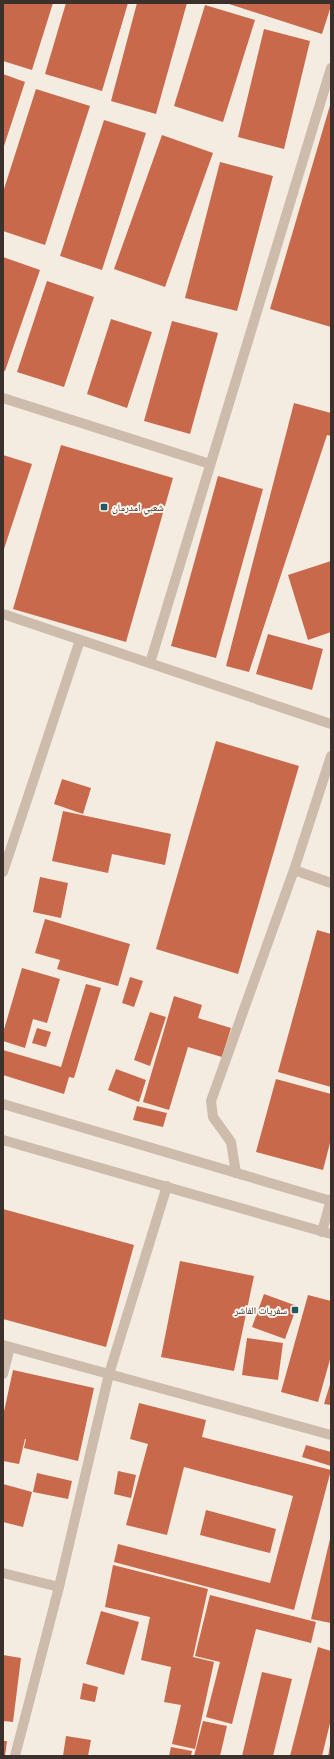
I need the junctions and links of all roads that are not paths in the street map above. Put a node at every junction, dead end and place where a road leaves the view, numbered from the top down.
1 (331, 68) edge
2 (3, 398) edge
3 (210, 464) junction
4 (3, 614) edge
5 (80, 640) junction
6 (150, 663) junction
7 (331, 724) edge
8 (331, 756) edge
9 (294, 870) junction
10 (3, 872) edge
11 (331, 883) edge
12 (3, 1104) edge
13 (3, 1140) edge
14 (236, 1173) junction
15 (167, 1186) junction
16 (331, 1201) edge
17 (326, 1233) edge
18 (7, 1346) edge
19 (3, 1374) edge
20 (109, 1374) junction
21 (331, 1435) edge
22 (3, 1572) edge
23 (59, 1587) junction
24 (15, 1756) edge

1 - 3 street
2 - 3 street
3 - 6 street
4 - 5 street
5 - 6 street
5 - 10 street
6 - 7 street
8 - 9 street
9 - 11 street
9 - 14 street
12 - 14 street
13 - 15 street
14 - 16 street
15 - 17 street
15 - 20 street
16 - 17 street
18 - 19 street
18 - 20 street
20 - 21 street
20 - 23 street
22 - 23 street
23 - 24 street

